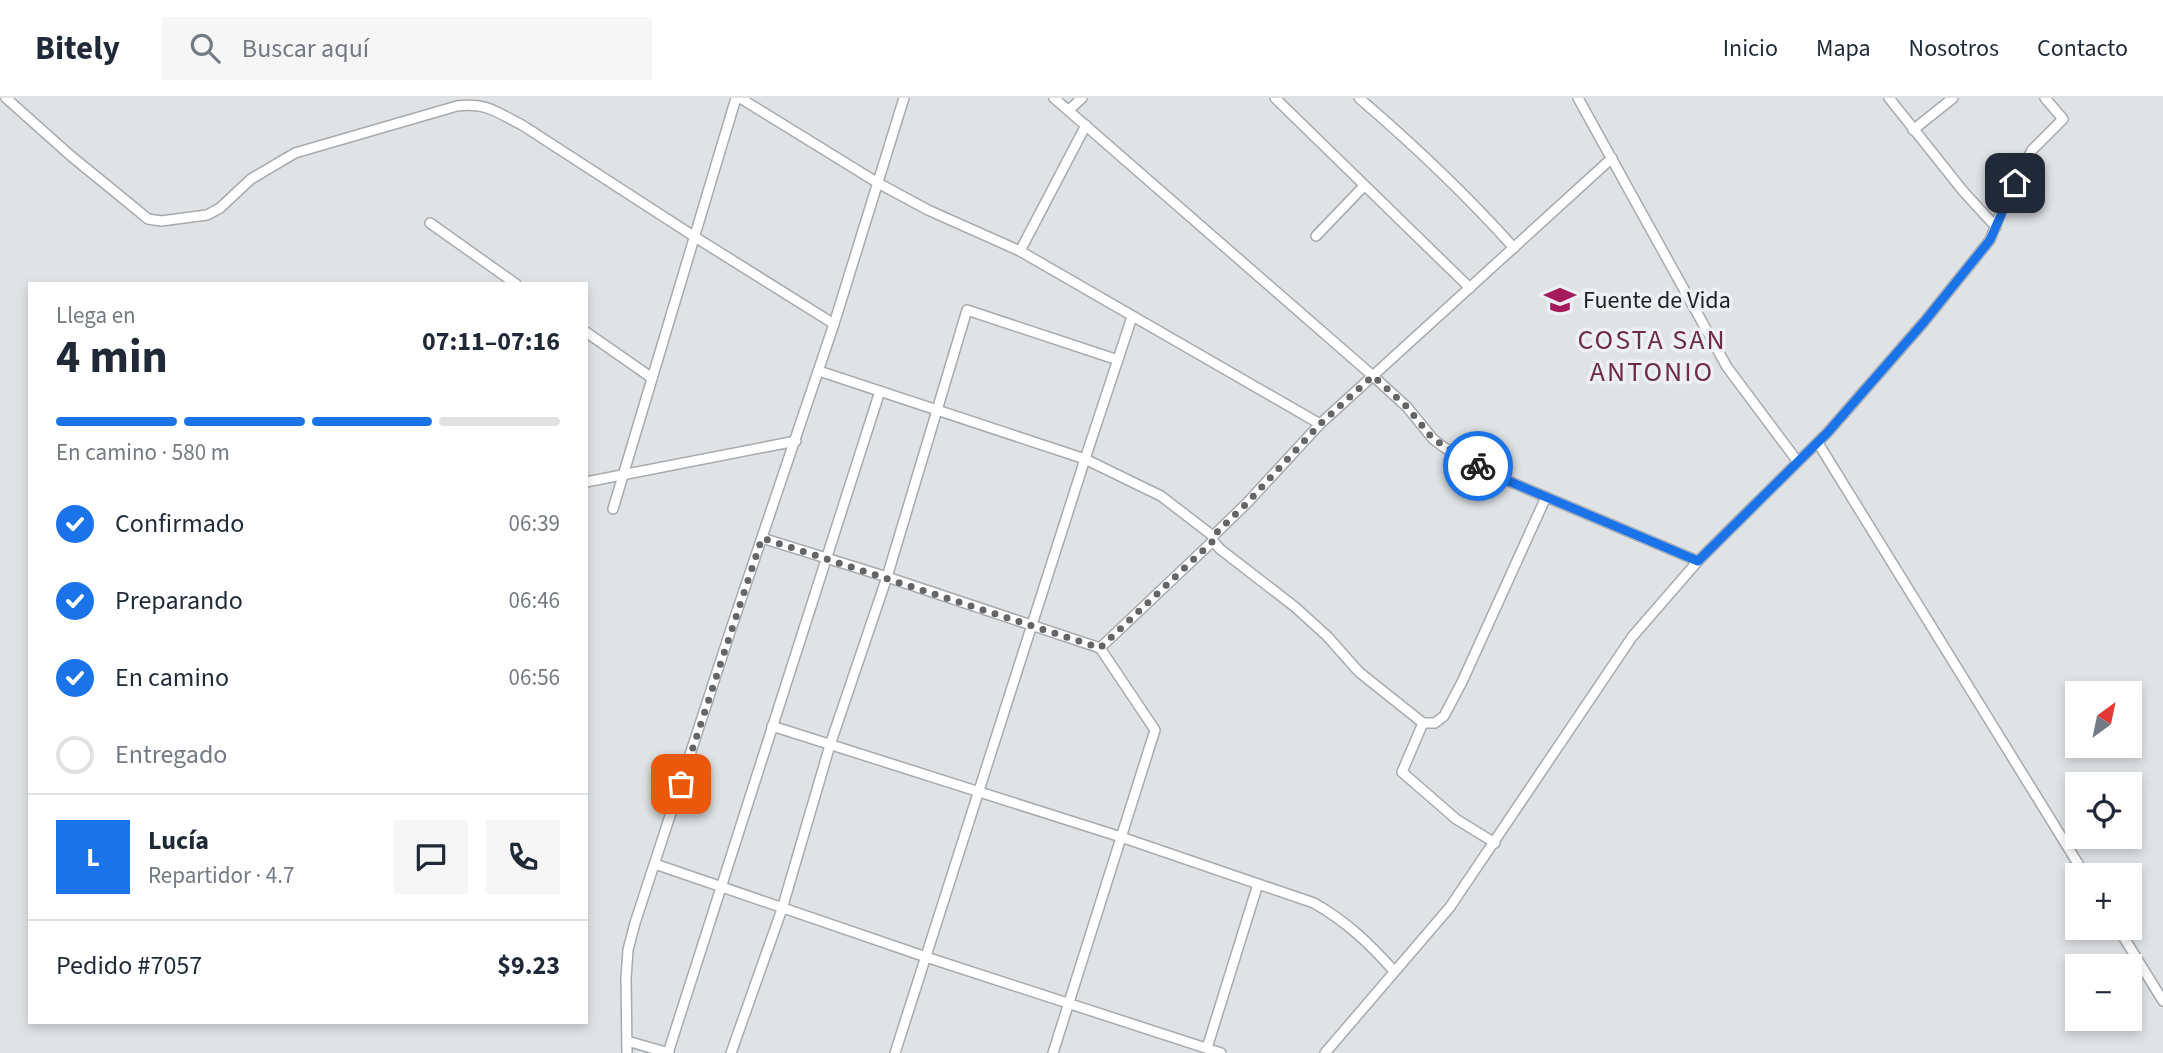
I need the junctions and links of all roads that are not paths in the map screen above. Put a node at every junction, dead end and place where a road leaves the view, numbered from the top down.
1 (6, 98) edge
2 (738, 98) edge
3 (904, 98) edge
4 (1054, 98) edge
5 (1082, 98) edge
6 (1275, 98) edge
7 (1359, 98) edge
8 (1889, 98) edge
9 (1953, 98) edge
10 (2045, 98) edge
11 (1583, 100) edge
12 (1069, 110) junction
13 (1086, 125) junction
14 (1913, 130) junction
15 (1612, 158) junction
16 (878, 183) junction
17 (1364, 186) junction
18 (430, 223) dead end
19 (1996, 227) junction
20 (1317, 236) dead end
21 (695, 237) junction
22 (1514, 248) junction
23 (1020, 251) junction
24 (513, 282) edge
25 (1470, 288) junction
26 (1132, 317) junction
27 (834, 324) junction
28 (588, 333) edge
29 (1118, 360) junction
30 (819, 371) junction
31 (1373, 376) junction
32 (652, 378) junction
33 (880, 391) junction
34 (939, 411) junction
35 (1320, 424) junction
36 (796, 441) junction
37 (1818, 443) junction
38 (1085, 459) junction
39 (1798, 462) junction
40 (623, 474) junction
41 (588, 482) edge
42 (1546, 497) junction
43 (613, 509) dead end
44 (762, 538) junction
45 (1213, 538) junction
46 (826, 558) junction
47 (1698, 561) junction
48 (887, 578) junction
49 (1031, 626) junction
50 (1100, 648) junction
51 (1423, 723) junction
52 (772, 726) junction
53 (830, 745) junction
54 (979, 792) junction
55 (1121, 837) junction
56 (1494, 843) junction
57 (2078, 863) edge
58 (655, 864) junction
59 (1258, 884) junction
60 (720, 888) junction
61 (782, 909) junction
62 (2125, 940) edge
63 (926, 957) junction
64 (1394, 971) junction
65 (2163, 1001) edge
66 (1069, 1004) junction
67 (627, 1041) junction
68 (1212, 1051) edge
69 (627, 1053) edge
70 (669, 1053) edge
71 (731, 1053) edge
72 (895, 1053) edge
73 (1053, 1053) edge
74 (1325, 1053) edge

1 - 21 street
2 - 16 street
2 - 21 street
3 - 16 street
4 - 12 street
5 - 12 street
6 - 17 street
7 - 22 street
8 - 14 street
9 - 14 street
10 - 19 street
11 - 15 street
12 - 13 street
13 - 23 street
13 - 31 street
14 - 19 street
15 - 22 street
15 - 39 street
16 - 23 street
16 - 27 street
17 - 20 street
17 - 25 street
18 - 24 street
19 - 37 street
21 - 27 street
21 - 32 street
22 - 25 street
23 - 26 street
25 - 31 street
26 - 29 street
26 - 35 street
27 - 30 street
28 - 32 street
29 - 34 street
29 - 38 street
30 - 33 street
30 - 36 street
31 - 35 street
31 - 42 street
32 - 40 street
33 - 34 street
33 - 46 street
34 - 38 street
34 - 48 street
35 - 45 street
36 - 40 street
36 - 44 street
37 - 39 street
37 - 57 street
38 - 45 street
38 - 49 street
39 - 47 street
40 - 41 street
40 - 43 street
42 - 47 street
42 - 51 street
44 - 46 street
44 - 58 street
45 - 50 street
45 - 51 street
46 - 48 street
46 - 52 street
47 - 56 street
48 - 49 street
48 - 53 street
49 - 50 street
49 - 54 street
50 - 55 street
51 - 56 street
52 - 53 street
52 - 60 street
53 - 54 street
53 - 61 street
54 - 55 street
54 - 63 street
55 - 59 street
55 - 66 street
56 - 64 street
58 - 60 street
58 - 67 street
59 - 64 street
59 - 68 street
60 - 61 street
60 - 70 street
61 - 63 street
61 - 71 street
62 - 65 street
63 - 66 street
63 - 72 street
64 - 74 street
66 - 68 street
66 - 73 street
67 - 69 street
67 - 70 street

